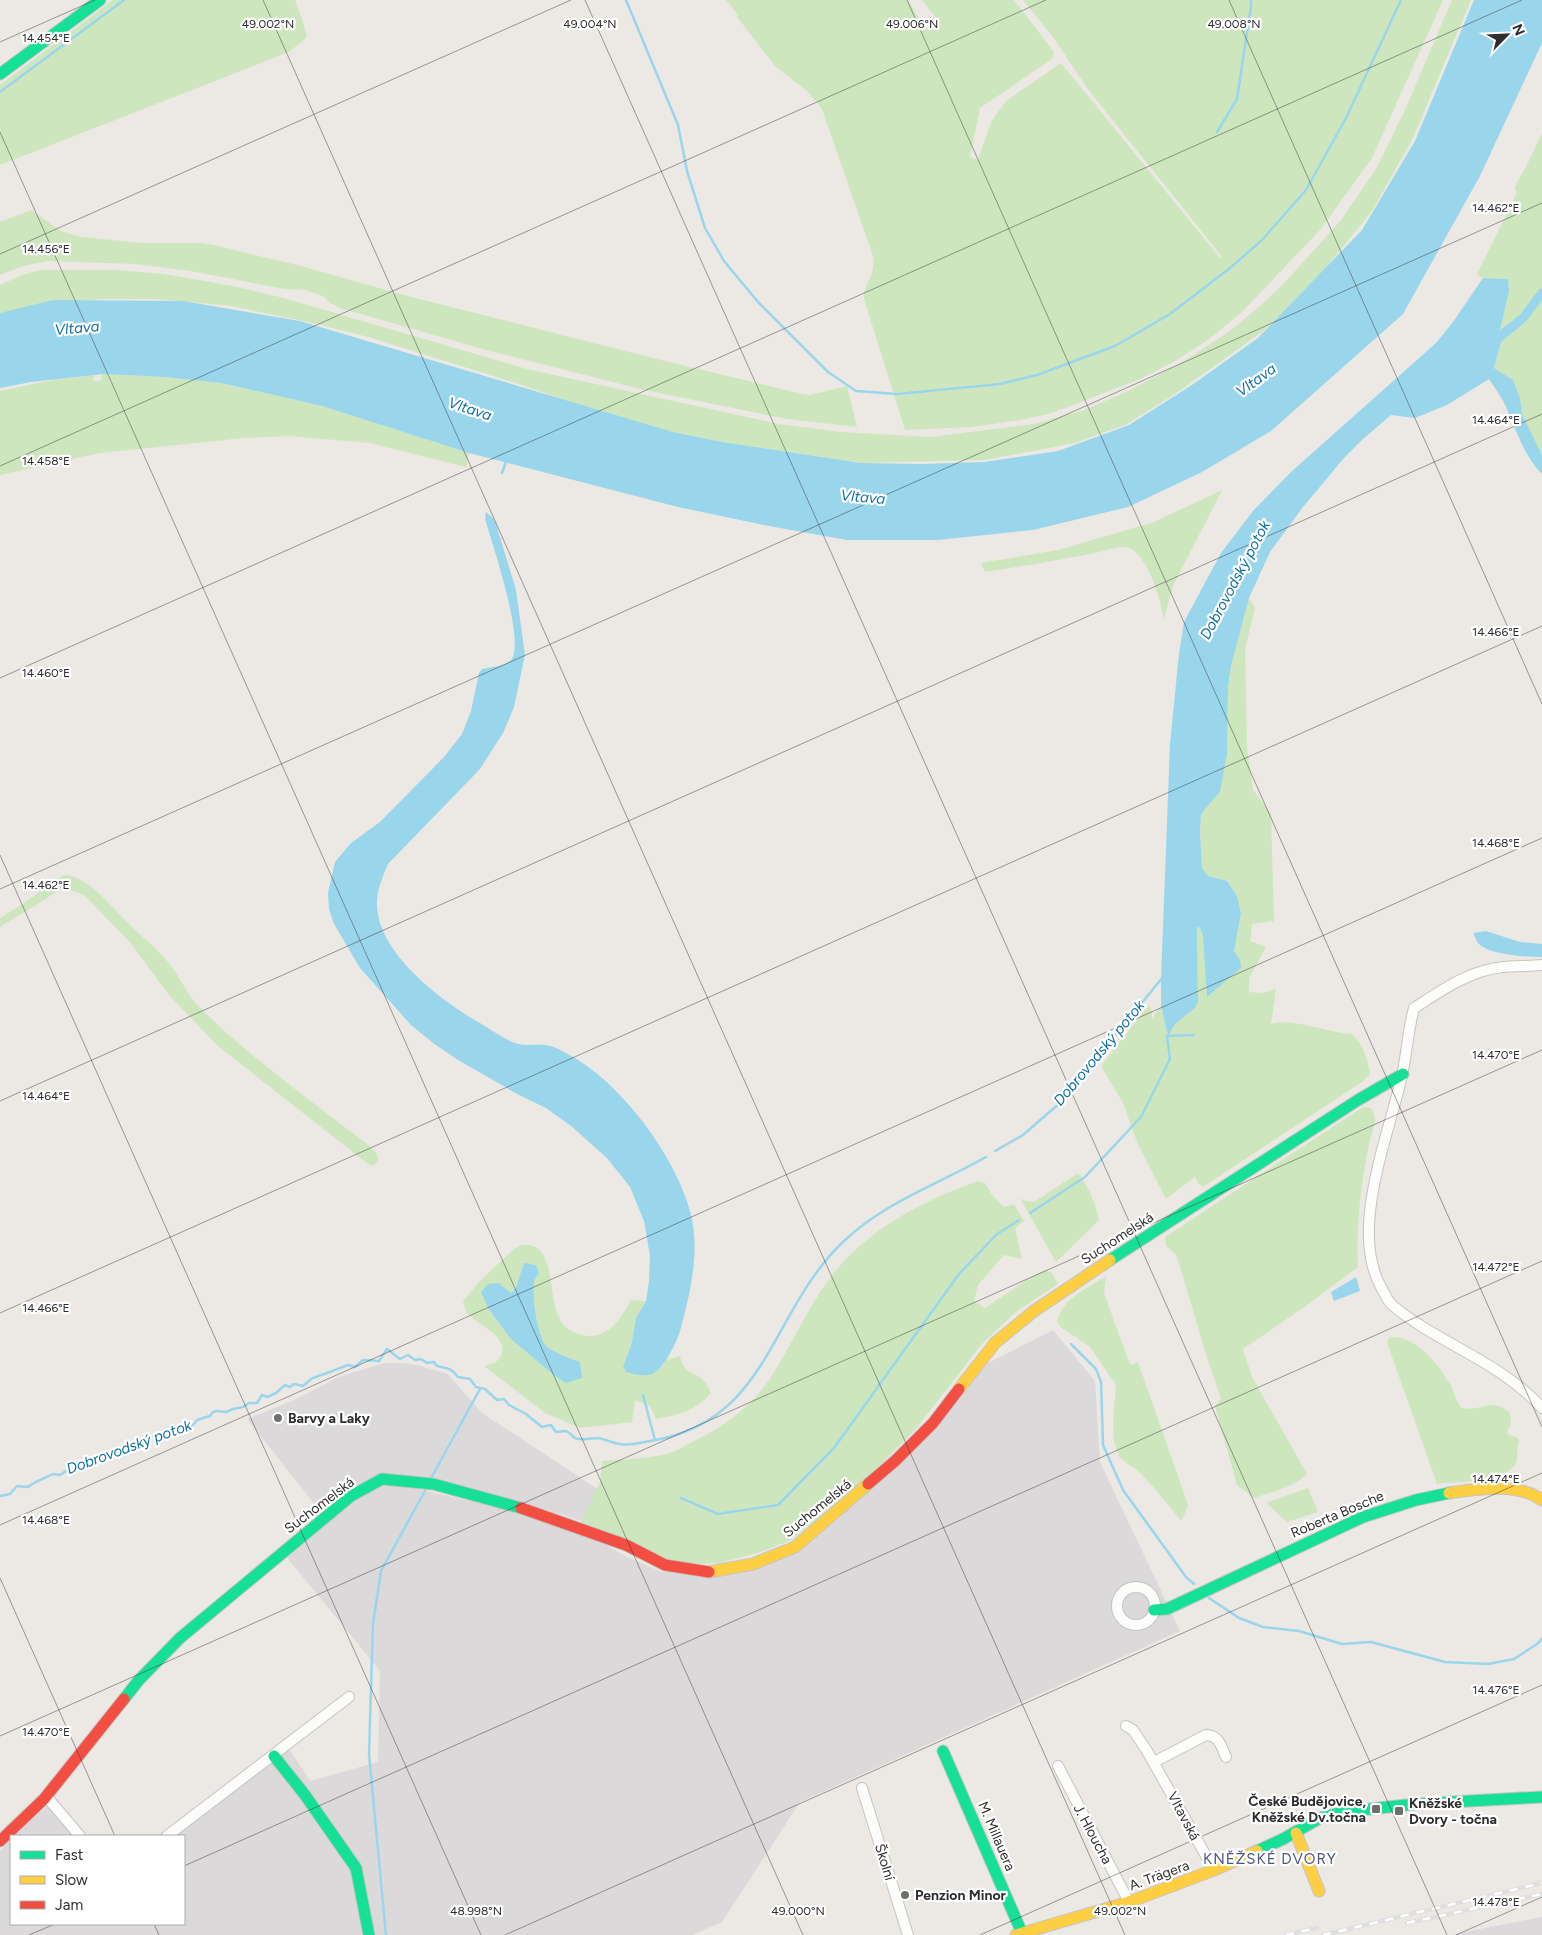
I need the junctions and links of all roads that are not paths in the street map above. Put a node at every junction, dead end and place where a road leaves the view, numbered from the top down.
1 (84, 0) edge
2 (100, 0) edge
3 (0, 62) edge
4 (0, 74) edge
5 (1542, 965) edge
6 (1403, 1074) junction
7 (1542, 1408) edge
8 (1541, 1496) edge
9 (1154, 1610) dead end
10 (349, 1697) dead end
11 (1126, 1726) dead end
12 (943, 1751) dead end
13 (274, 1756) junction
14 (1226, 1757) dead end
15 (1154, 1762) junction
16 (1058, 1766) dead end
17 (862, 1788) dead end
18 (46, 1796) junction
19 (1542, 1796) edge
20 (1296, 1833) junction
21 (79, 1835) edge
22 (168, 1835) edge
23 (0, 1840) edge
24 (1214, 1870) junction
25 (1319, 1891) dead end
26 (1129, 1902) junction
27 (1019, 1934) edge
28 (369, 1935) edge
29 (908, 1935) edge

1 - 3 street
2 - 4 street
5 - 6 street
6 - 7 street
6 - 18 street, Suchomelská
8 - 9 street, Roberta Bosche
10 - 13 street
11 - 15 street, Vltavská
12 - 27 street, M. Millauera
13 - 22 street
13 - 28 street
14 - 15 street
15 - 24 street, Vltavská
16 - 26 street, J. Hloucha
17 - 29 street, Školní
18 - 21 street
18 - 23 street, Suchomelská
19 - 20 street, A. Trägera
20 - 24 street, A. Trägera
20 - 25 street
24 - 26 street, A. Trägera
26 - 27 street, A. Trägera

